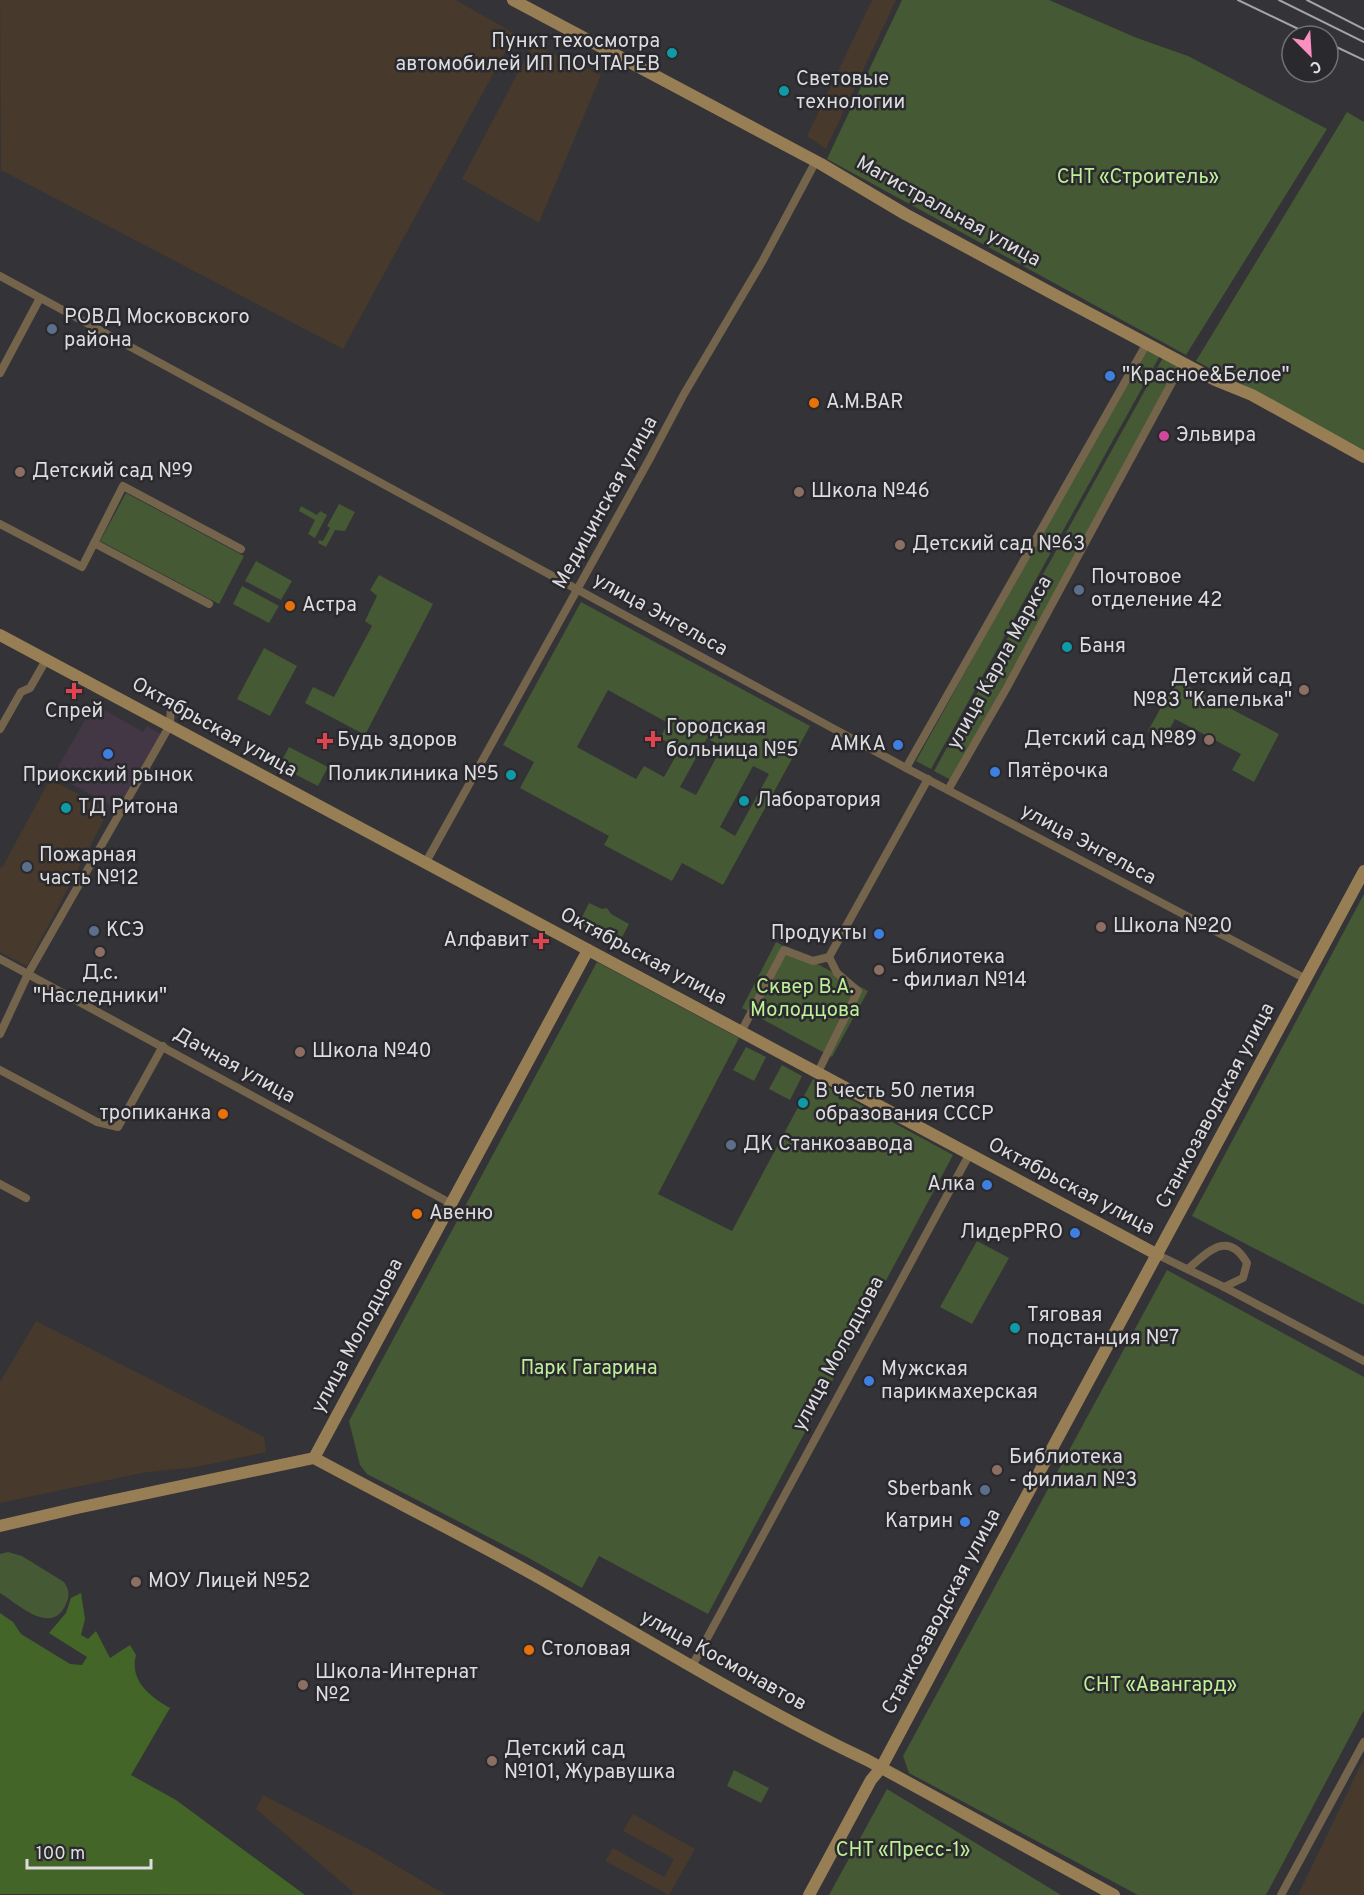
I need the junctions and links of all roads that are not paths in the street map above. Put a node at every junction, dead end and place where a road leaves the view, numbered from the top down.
1 (513, 0) edge
2 (816, 161) junction
3 (0, 276) edge
4 (40, 298) junction
5 (1146, 343) junction
6 (1183, 362) junction
7 (0, 373) edge
8 (314, 446) junction
9 (308, 456) dead end
10 (1364, 457) edge
11 (0, 524) edge
12 (94, 543) junction
13 (241, 549) dead end
14 (578, 589) junction
15 (209, 604) dead end
16 (0, 634) edge
17 (46, 660) junction
18 (171, 704) dead end
19 (170, 724) junction
20 (0, 729) edge
21 (906, 768) junction
22 (928, 779) junction
23 (948, 790) junction
24 (426, 862) junction
25 (1364, 871) edge
26 (588, 950) junction
27 (829, 957) junction
28 (0, 959) edge
29 (28, 974) junction
30 (1306, 979) junction
31 (741, 1032) junction
32 (0, 1034) edge
33 (163, 1046) junction
34 (0, 1070) edge
35 (818, 1074) junction
36 (969, 1155) junction
37 (0, 1184) edge
38 (26, 1198) dead end
39 (450, 1203) junction
40 (1158, 1255) junction
41 (1188, 1269) junction
42 (1224, 1287) junction
43 (1364, 1361) edge
44 (314, 1458) junction
45 (0, 1526) edge
46 (692, 1666) junction
47 (1364, 1742) edge
48 (881, 1768) junction
49 (809, 1895) edge
50 (1114, 1895) edge
51 (1281, 1895) edge

1 - 2 street, Магистральная улица
2 - 5 street, Магистральная улица
2 - 14 street, Медицинская улица
3 - 4 street, улица Энгельса
4 - 7 street
4 - 8 street, улица Энгельса
5 - 6 street, Магистральная улица
5 - 21 street, улица Карла Маркса
6 - 10 street, Магистральная улица
6 - 23 street, улица Карла Маркса
8 - 9 street
8 - 14 street, улица Энгельса
11 - 12 street
12 - 13 street
12 - 15 street
14 - 21 street, улица Энгельса
14 - 24 street, Медицинская улица
16 - 17 street, Октябрьская улица
17 - 19 street, Октябрьская улица
17 - 20 street
18 - 19 street
19 - 24 street, Октябрьская улица
19 - 29 street
21 - 22 street, улица Энгельса
22 - 23 street, улица Энгельса
22 - 27 street
23 - 30 street, улица Энгельса
24 - 26 street, Октябрьская улица
25 - 30 street, Станкозаводская улица
26 - 31 street, Октябрьская улица
26 - 39 street, улица Молодцова
27 - 31 street
27 - 35 street
28 - 29 street, Дачная улица
29 - 32 street
29 - 33 street, Дачная улица
30 - 40 street, Станкозаводская улица
31 - 35 street, Октябрьская улица
33 - 34 street
33 - 39 street, Дачная улица
35 - 36 street, Октябрьская улица
36 - 40 street, Октябрьская улица
36 - 46 street, улица Молодцова
37 - 38 street
39 - 44 street, улица Молодцова
40 - 41 street, Октябрьская улица
40 - 48 street, Станкозаводская улица
41 - 42 street, Октябрьская улица
41 - 42 street
42 - 43 street, Октябрьская улица
44 - 45 street
44 - 46 street, улица Космонавтов
46 - 48 street, улица Космонавтов
47 - 51 street
48 - 49 street, Станкозаводская улица
48 - 50 street, улица Космонавтов

